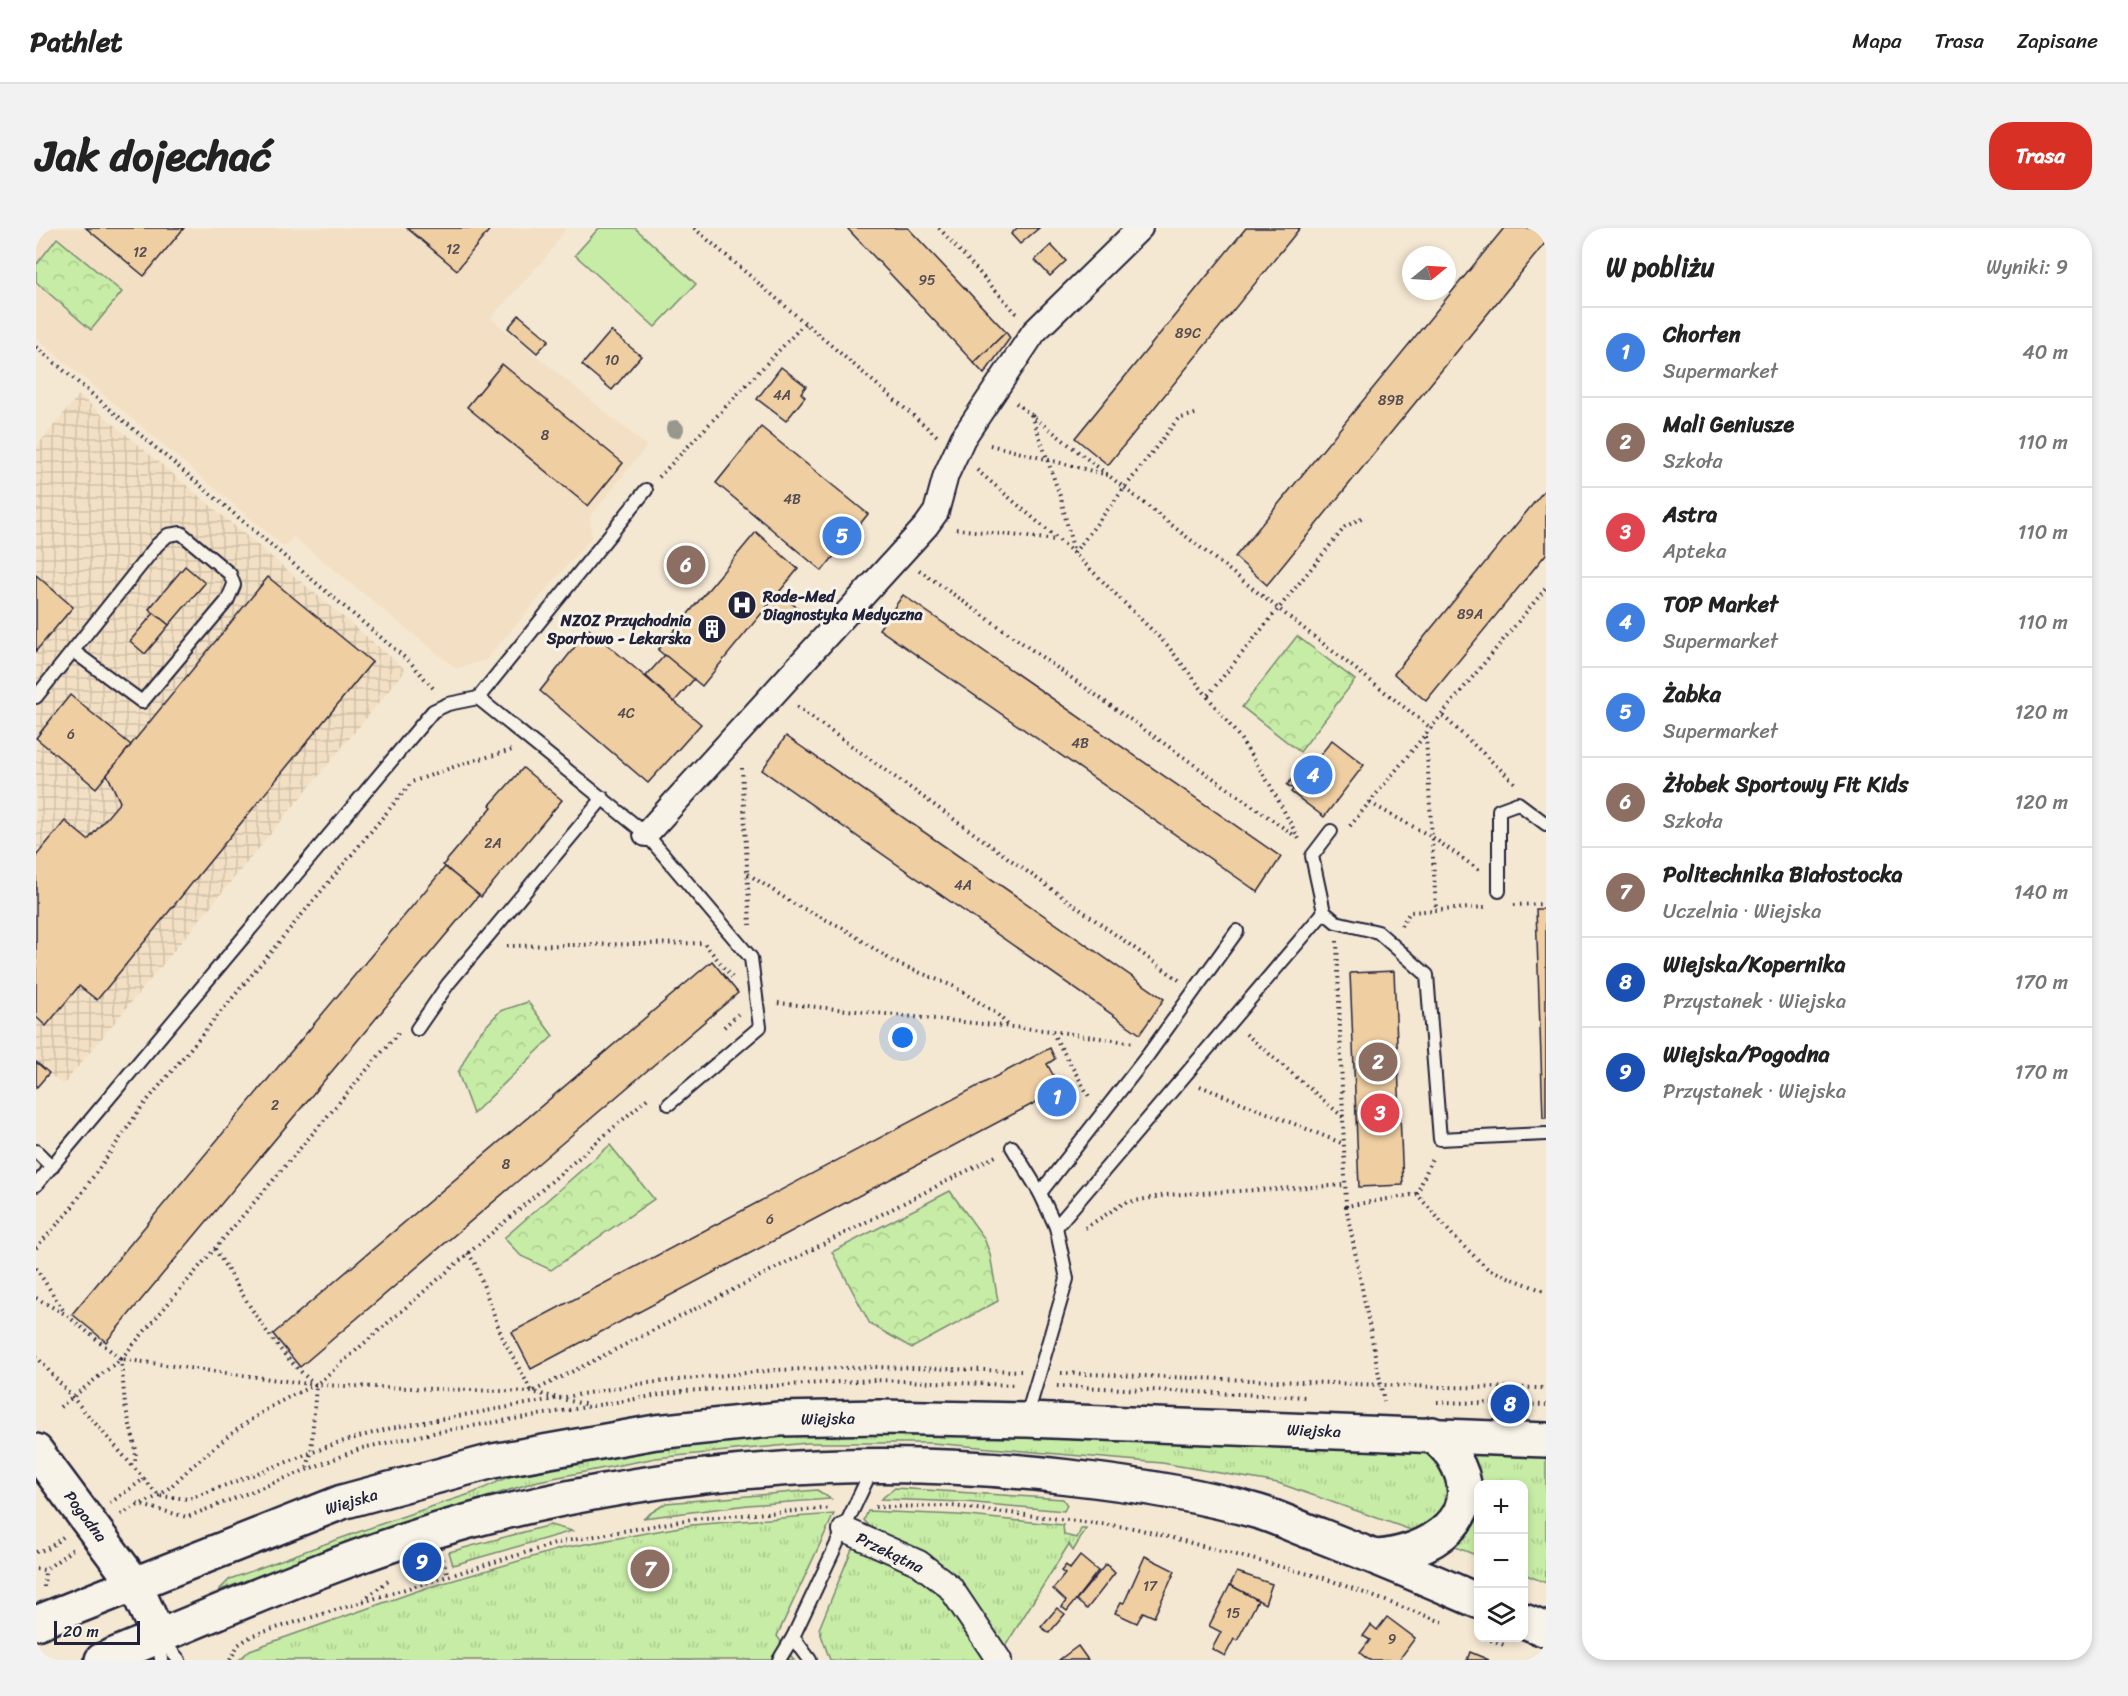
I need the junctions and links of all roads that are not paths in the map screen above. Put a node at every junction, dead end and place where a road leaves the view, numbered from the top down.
1 (1140, 228) edge
2 (646, 490) road end
3 (73, 651) junction
4 (36, 697) edge
5 (478, 698) junction
6 (603, 798) junction
7 (1546, 824) edge
8 (1331, 831) road end
9 (646, 834) junction
10 (1499, 885) road end
11 (1324, 912) junction
12 (1237, 931) dead end
13 (417, 1029) road end
14 (669, 1104) road end
15 (1546, 1134) edge
16 (1012, 1147) road end
17 (36, 1151) edge
18 (52, 1167) junction
19 (36, 1185) edge
20 (1040, 1192) junction
21 (1056, 1227) junction
22 (1431, 1418) junction
23 (1026, 1420) junction
24 (1546, 1438) edge
25 (36, 1451) edge
26 (874, 1465) junction
27 (845, 1530) junction
28 (1377, 1557) junction
29 (134, 1583) junction
30 (1474, 1599) edge
31 (1528, 1622) edge
32 (36, 1623) edge
33 (1546, 1630) edge
34 (793, 1637) junction
35 (166, 1652) edge
36 (102, 1660) edge
37 (779, 1660) edge
38 (810, 1660) edge
39 (999, 1660) edge

1 - 9 street
2 - 5 lane
3 - 3 lane
3 - 4 lane
5 - 6 lane
5 - 18 lane
6 - 9 lane
6 - 13 lane
7 - 10 lane
8 - 11 lane
9 - 14 lane
11 - 15 lane
11 - 21 lane
12 - 20 lane
16 - 20 lane
17 - 18 lane
18 - 19 lane
20 - 21 lane
21 - 23 lane
22 - 23 main road, Wiejska
22 - 24 main road, Wiejska
22 - 28 main road
23 - 29 main road, Wiejska
25 - 29 main road, Pogodna
26 - 27 lane
26 - 28 main road
26 - 35 main road
27 - 34 lane
27 - 39 street, Przekątna
28 - 30 main road
29 - 32 main road, Wiejska
29 - 35 main road
31 - 33 main road
34 - 37 lane
34 - 38 lane
35 - 36 main road

